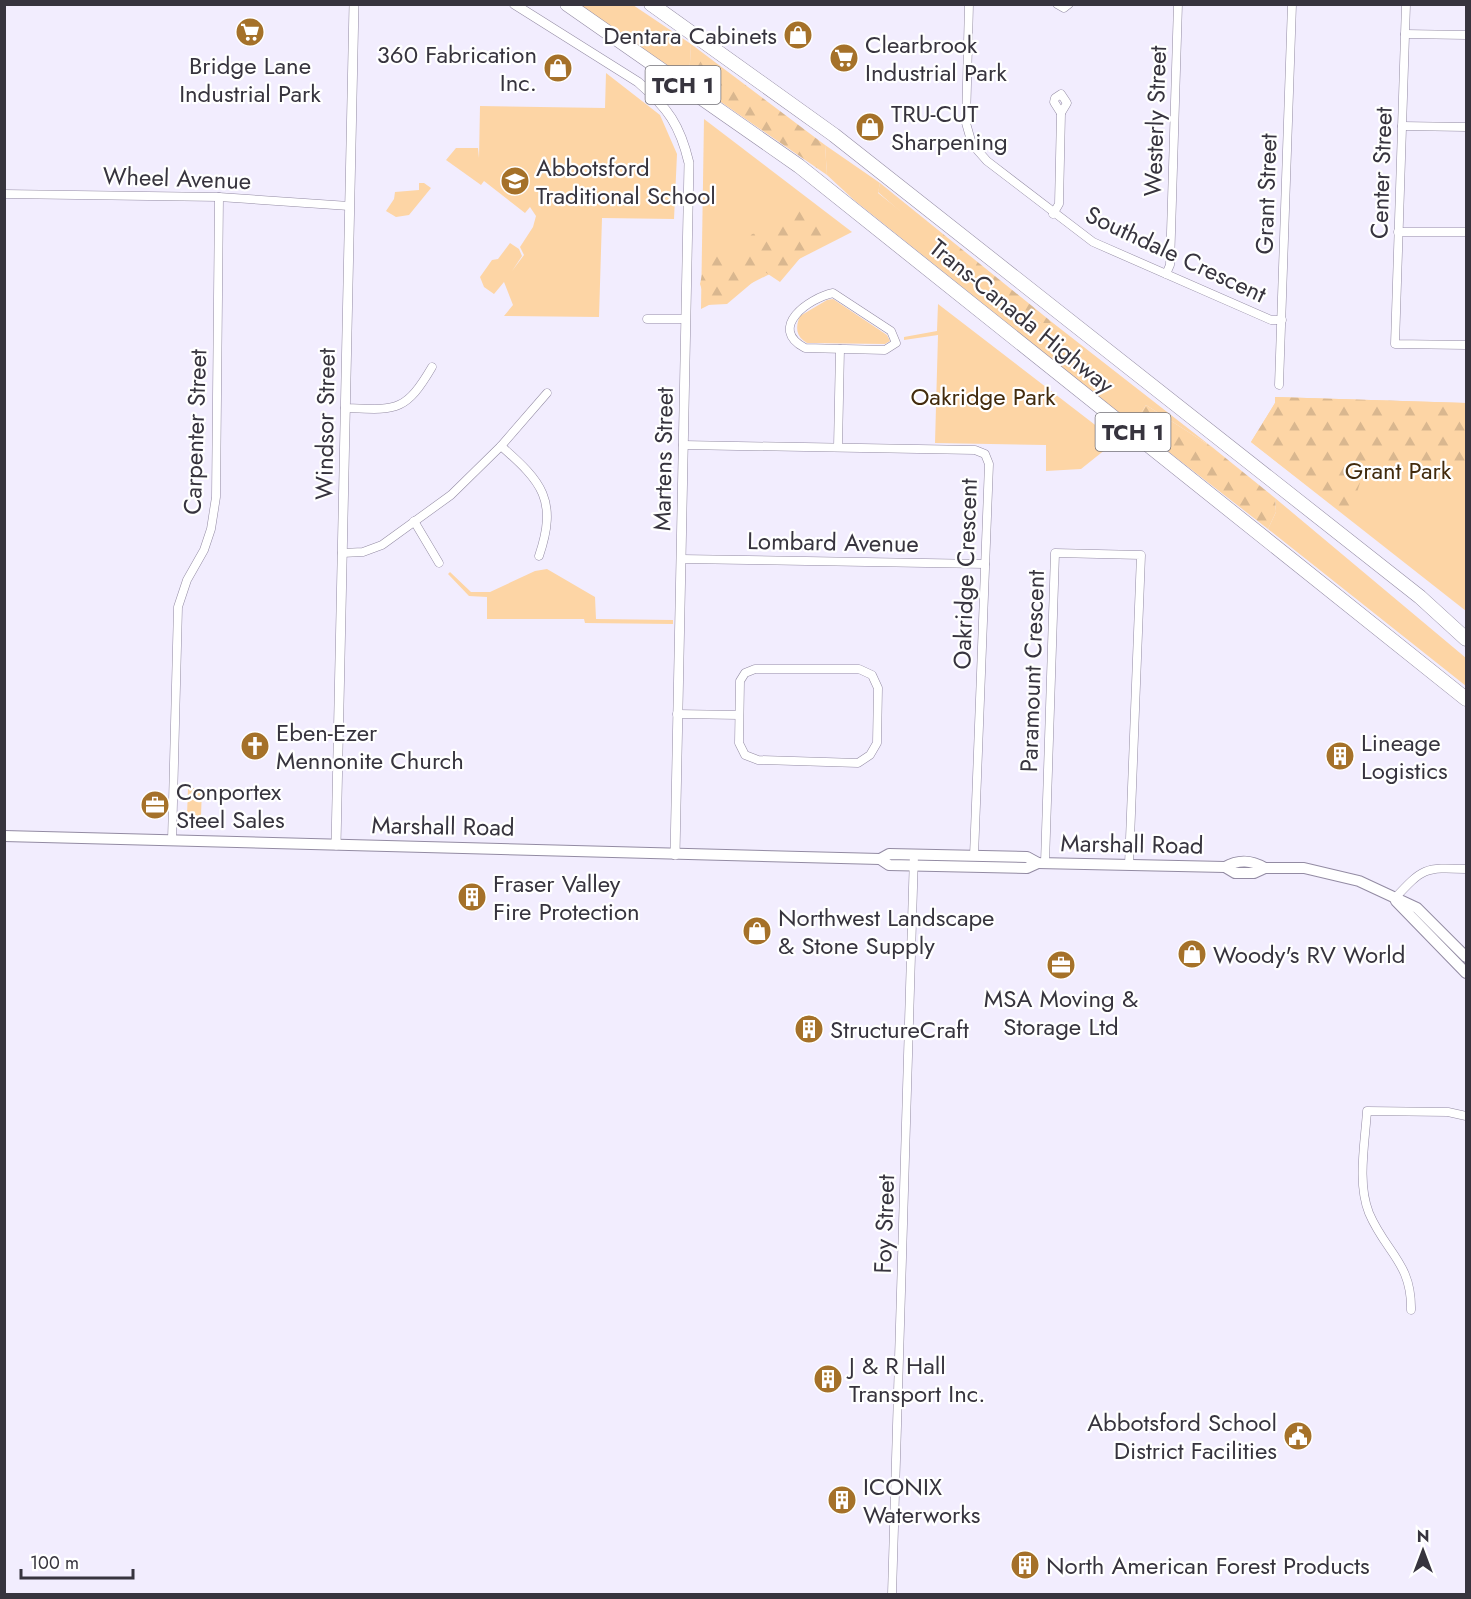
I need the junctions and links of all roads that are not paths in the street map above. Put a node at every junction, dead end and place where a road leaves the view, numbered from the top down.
1 (354, 4) edge
2 (514, 4) edge
3 (567, 4) edge
4 (651, 4) edge
5 (969, 4) edge
6 (1057, 4) edge
7 (1069, 4) edge
8 (1178, 4) edge
9 (1292, 4) edge
10 (1406, 4) edge
11 (1405, 34) junction
12 (1467, 35) edge
13 (1061, 113) dead end
14 (1402, 126) junction
15 (1467, 127) edge
16 (4, 194) edge
17 (219, 197) junction
18 (349, 206) junction
19 (1053, 214) junction
20 (1398, 232) junction
21 (1467, 232) edge
22 (1166, 274) junction
23 (647, 319) dead end
24 (685, 319) junction
25 (1282, 320) junction
26 (1467, 345) edge
27 (840, 349) junction
28 (432, 367) dead end
29 (1279, 385) dead end
30 (547, 393) dead end
31 (345, 408) junction
32 (682, 445) junction
33 (501, 446) junction
34 (838, 447) junction
35 (414, 521) junction
36 (342, 553) junction
37 (539, 556) dead end
38 (681, 559) junction
39 (439, 563) dead end
40 (985, 564) junction
41 (1420, 597) junction
42 (1467, 631) edge
43 (1467, 639) edge
44 (1467, 699) edge
45 (677, 714) junction
46 (739, 715) junction
47 (4, 836) edge
48 (172, 841) junction
49 (336, 845) junction
50 (675, 855) junction
51 (974, 856) junction
52 (914, 860) junction
53 (1041, 863) junction
54 (1129, 865) junction
55 (1467, 869) edge
56 (1394, 899) junction
57 (1426, 932) junction
58 (1467, 957) edge
59 (1467, 965) edge
60 (1467, 973) edge
61 (1467, 1116) edge
62 (1412, 1310) dead end
63 (892, 1594) edge

1 - 18 street, Windsor Street
2 - 24 street, Martens Street
3 - 44 highway, Trans-Canada Highway / TCH 1
4 - 41 highway, Trans-Canada Highway / TCH 1
5 - 19 street, Southdale Crescent
6 - 7 street
8 - 22 street, Westerly Street
9 - 25 street, Grant Street
10 - 11 street, Center Street
11 - 12 street
11 - 14 street, Center Street
13 - 19 street
14 - 15 street
14 - 20 street, Center Street
16 - 17 street, Wheel Avenue
17 - 18 street, Wheel Avenue
17 - 48 street, Carpenter Street
18 - 31 street, Windsor Street
19 - 22 street, Southdale Crescent
20 - 21 street
20 - 26 street, Center Street
22 - 25 street, Southdale Crescent
23 - 24 street
24 - 32 street, Martens Street
25 - 29 street, Grant Street
27 - 27 street
27 - 34 street
28 - 31 street
30 - 33 street
31 - 36 street, Windsor Street
32 - 34 street, Oakridge Crescent
32 - 38 street, Martens Street
33 - 35 street
33 - 37 street
34 - 40 street, Oakridge Crescent
35 - 36 street
35 - 39 street
36 - 49 street, Windsor Street
38 - 40 street, Lombard Avenue
38 - 45 street, Martens Street
40 - 51 street, Oakridge Crescent
41 - 42 highway
41 - 43 highway, Trans-Canada Highway / TCH 1
45 - 46 street
45 - 50 street, Martens Street
46 - 46 street
47 - 48 main road, Marshall Road
48 - 49 main road, Marshall Road
49 - 50 main road, Marshall Road
50 - 52 main road, Marshall Road
51 - 52 main road, Marshall Road
51 - 53 main road, Marshall Road
52 - 53 main road, Marshall Road
52 - 63 street, Foy Street
53 - 54 main road, Marshall Road
53 - 54 street, Paramount Crescent
54 - 56 main road, Marshall Road
55 - 56 street
56 - 57 main road, Marshall Road
56 - 58 main road, Marshall Road
57 - 59 main road
57 - 60 main road, Marshall Road
61 - 62 street

